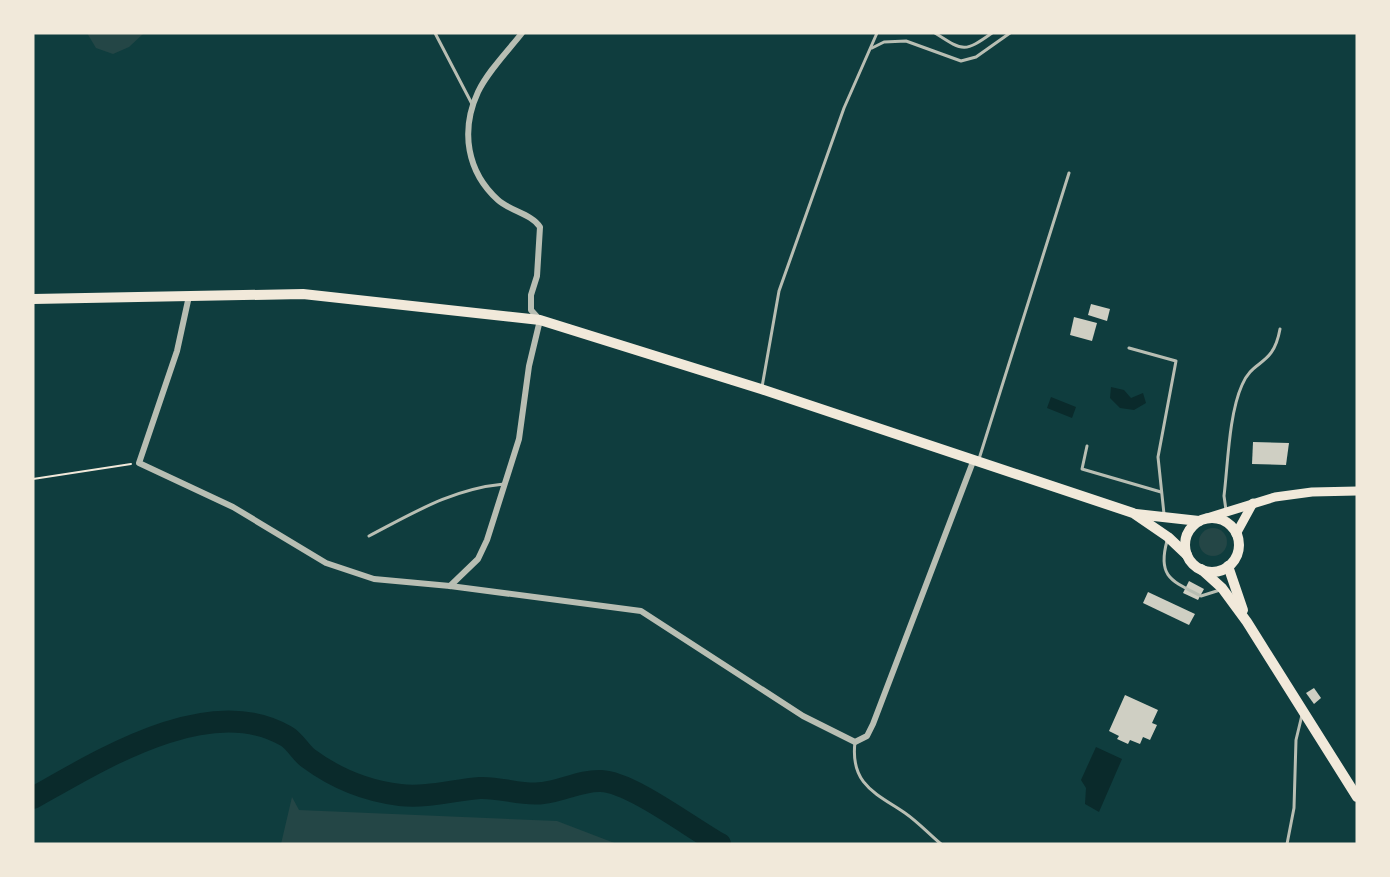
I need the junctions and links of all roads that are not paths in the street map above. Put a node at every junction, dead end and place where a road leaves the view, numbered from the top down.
1 (435, 33) edge
2 (522, 33) edge
3 (877, 33) edge
4 (935, 33) edge
5 (992, 33) edge
6 (1010, 33) edge
7 (870, 49) junction
8 (473, 106) junction
9 (1069, 173) dead end
10 (189, 296) junction
11 (33, 299) edge
12 (540, 320) junction
13 (1280, 329) dead end
14 (1129, 348) dead end
15 (761, 389) junction
16 (1087, 446) dead end
17 (976, 460) junction
18 (504, 484) junction
19 (1357, 491) edge
20 (1161, 492) junction
21 (1253, 503) junction
22 (1226, 512) junction
23 (1133, 513) junction
24 (1165, 516) junction
25 (1203, 520) junction
26 (1236, 534) junction
27 (369, 536) dead end
28 (1168, 537) junction
29 (1187, 555) junction
30 (1228, 566) junction
31 (1201, 569) junction
32 (450, 586) junction
33 (1222, 588) junction
34 (1247, 622) junction
35 (1303, 712) junction
36 (855, 742) junction
37 (1357, 797) edge
38 (941, 844) edge
39 (1287, 844) edge

1 - 8 lane
2 - 8 street
3 - 7 lane
4 - 5 lane
6 - 7 lane
7 - 15 lane
8 - 12 street
9 - 17 lane
10 - 11 main road
10 - 12 main road
10 - 32 street
12 - 15 main road
12 - 18 street
13 - 22 lane
14 - 20 lane
15 - 17 main road
16 - 20 lane
17 - 23 main road
17 - 36 street
18 - 27 lane
18 - 32 street
19 - 21 main road
20 - 24 lane
21 - 22 main road
21 - 26 main road
22 - 25 main road
23 - 24 main road
23 - 28 main road
24 - 25 main road
25 - 26 main road
25 - 29 main road
26 - 30 main road
28 - 29 main road
28 - 33 lane
29 - 31 main road
30 - 31 main road
30 - 34 main road
31 - 33 main road
32 - 36 street
33 - 34 main road
34 - 35 main road
35 - 37 main road
35 - 39 lane
36 - 38 lane

